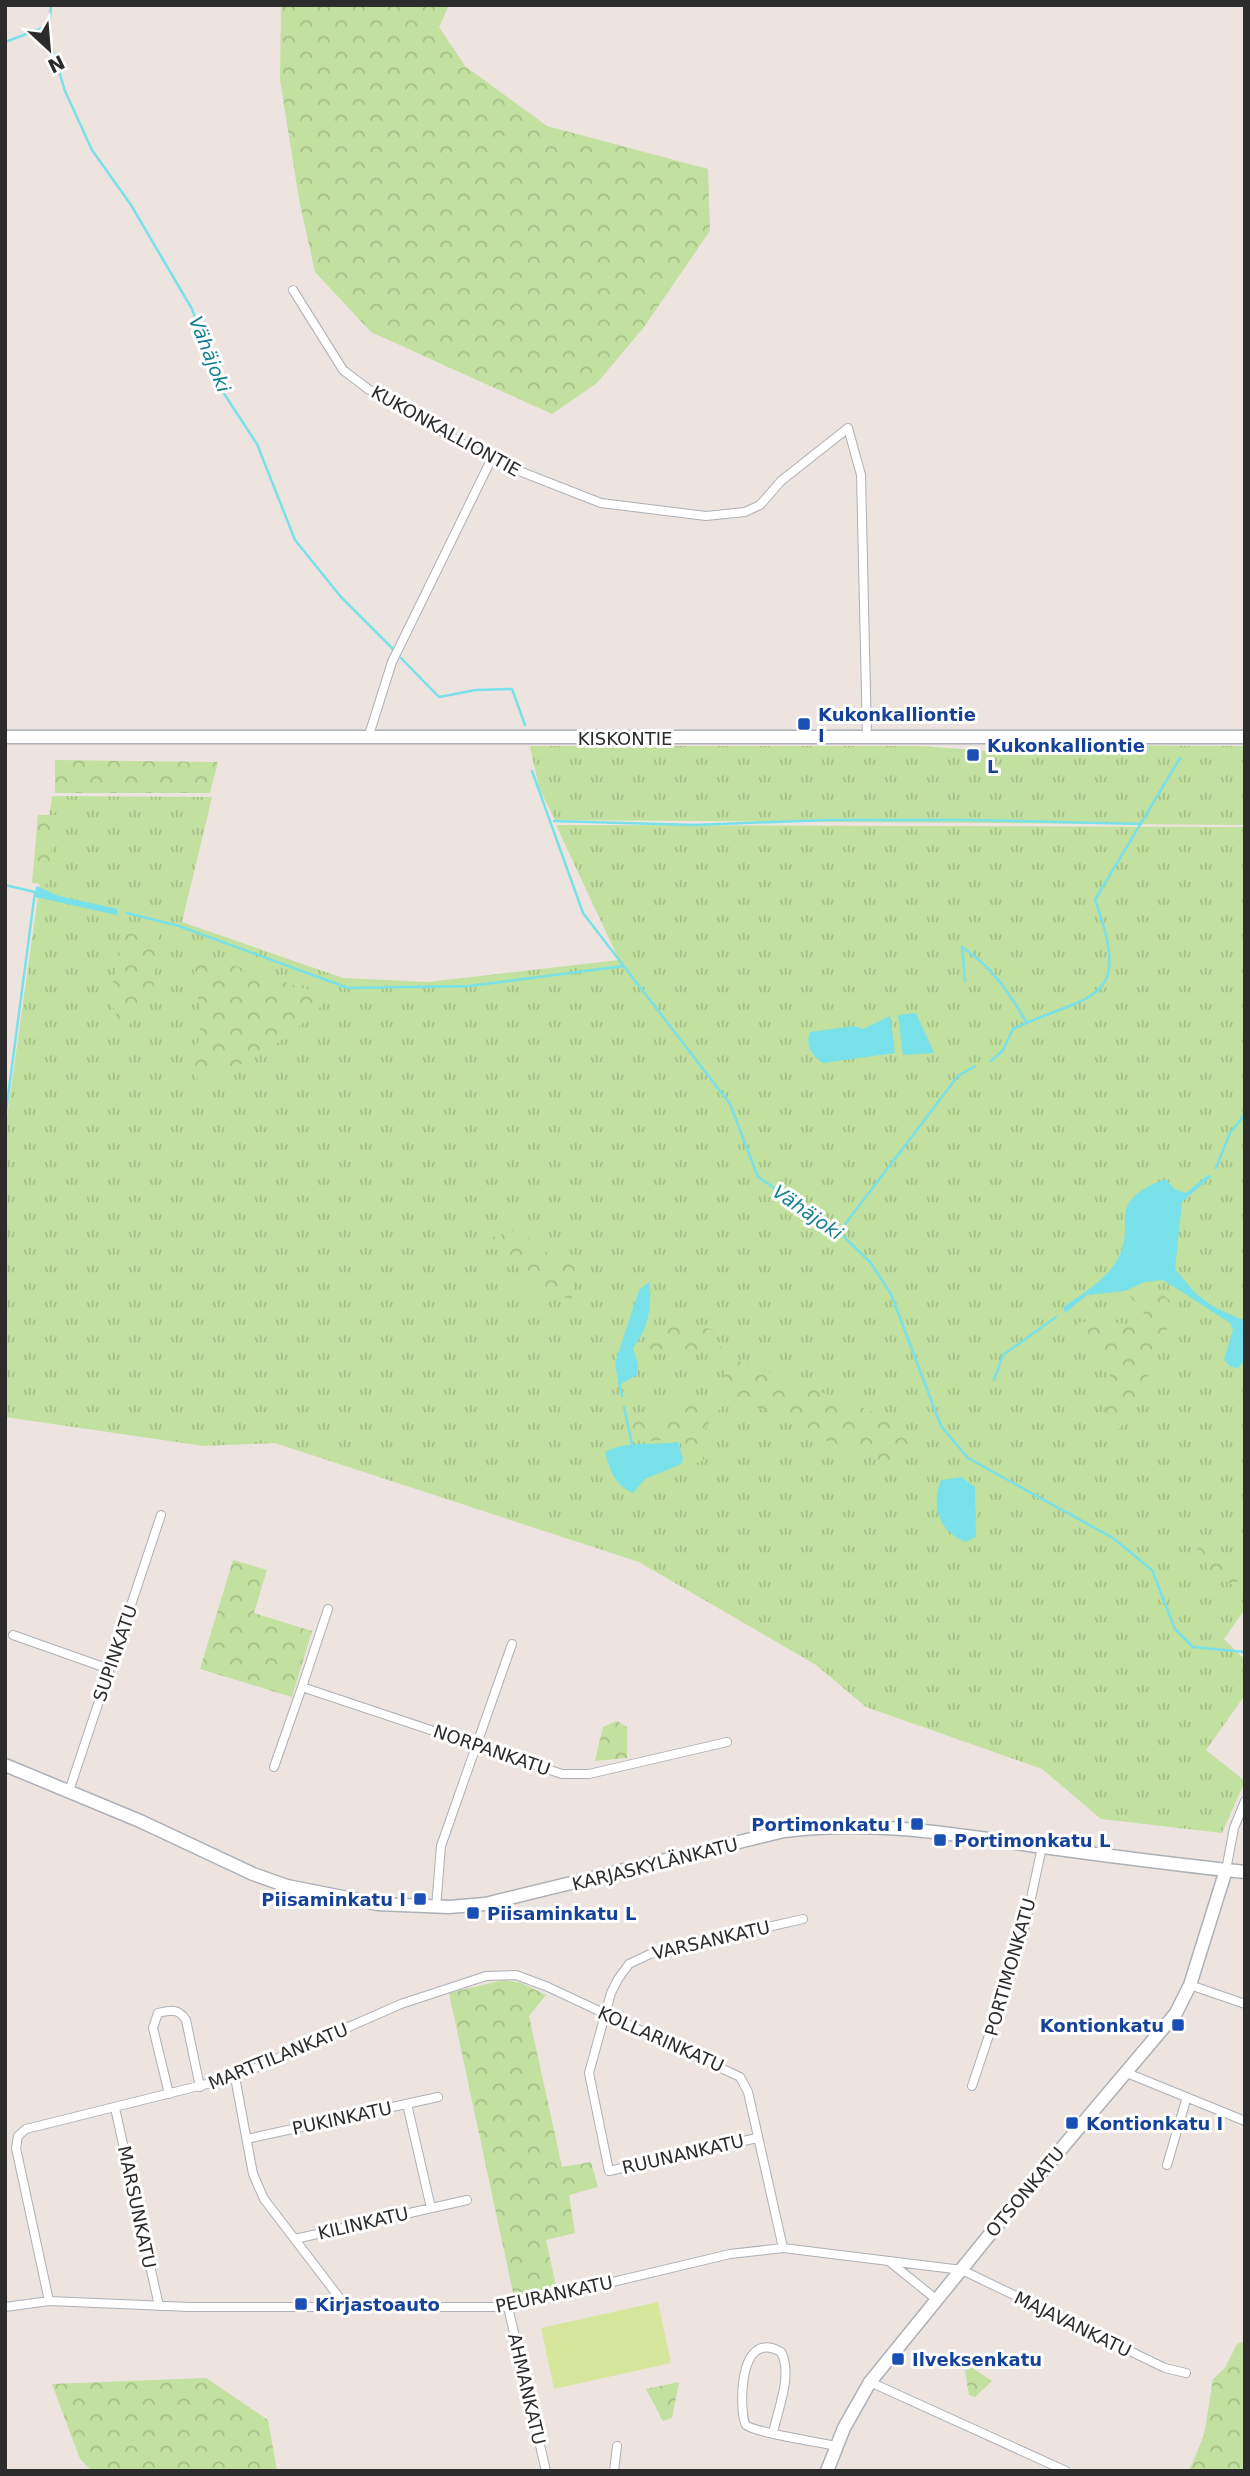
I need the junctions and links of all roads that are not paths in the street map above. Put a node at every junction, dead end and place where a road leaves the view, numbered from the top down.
1 (293, 290) dead end
2 (491, 460) junction
3 (5, 737) edge
4 (867, 737) junction
5 (1245, 737) edge
6 (368, 738) junction
7 (160, 1515) dead end
8 (328, 1609) dead end
9 (13, 1635) dead end
10 (512, 1644) dead end
11 (109, 1669) junction
12 (302, 1687) junction
13 (727, 1742) dead end
14 (476, 1745) junction
15 (5, 1765) edge
16 (274, 1767) dead end
17 (69, 1791) junction
18 (1245, 1801) edge
19 (1042, 1847) junction
20 (1226, 1870) junction
21 (1245, 1872) edge
22 (436, 1907) junction
23 (803, 1919) dead end
24 (1190, 1985) junction
25 (453, 1986) joint
26 (1242, 1999) edge
27 (606, 2014) junction
28 (1127, 2073) junction
29 (234, 2077) junction
30 (972, 2086) dead end
31 (200, 2087) junction
32 (169, 2094) junction
33 (438, 2097) dead end
34 (1186, 2100) junction
35 (407, 2104) junction
36 (115, 2108) junction
37 (1245, 2121) edge
38 (757, 2138) junction
39 (247, 2139) junction
40 (1167, 2165) dead end
41 (609, 2171) joint
42 (467, 2200) dead end
43 (431, 2208) junction
44 (295, 2239) junction
45 (783, 2248) junction
46 (890, 2262) junction
47 (962, 2270) junction
48 (937, 2300) junction
49 (49, 2301) junction
50 (159, 2306) junction
51 (5, 2307) edge
52 (508, 2307) junction
53 (348, 2309) junction
54 (1186, 2373) dead end
55 (870, 2382) junction
56 (774, 2433) junction
57 (617, 2446) dead end
58 (836, 2446) junction
59 (546, 2471) edge
60 (614, 2471) edge
61 (827, 2471) edge
62 (1066, 2471) edge

1 - 2 street, KUKONKALLIONTIE
2 - 4 street, KUKONKALLIONTIE
2 - 6 street
3 - 6 street, KISKONTIE
4 - 5 street, KISKONTIE
4 - 6 street, KISKONTIE
7 - 11 street, SUPINKATU
8 - 12 street
9 - 11 street
10 - 14 street
11 - 17 street, SUPINKATU
12 - 14 street, NORPANKATU
12 - 16 street
13 - 14 street, NORPANKATU
14 - 22 street
15 - 17 street, KARJASKYLÄNKATU
17 - 22 street, KARJASKYLÄNKATU
18 - 20 street
19 - 20 street, KARJASKYLÄNKATU
19 - 22 street, KARJASKYLÄNKATU
19 - 30 street, PORTIMONKATU
20 - 21 street, KARJASKYLÄNKATU
20 - 24 street, OTSONKATU
23 - 27 street, VARSANKATU
24 - 26 street
24 - 28 street, OTSONKATU
25 - 27 street, KOLLARINKATU
25 - 29 street, MARTTILANKATU
27 - 38 street, KOLLARINKATU
27 - 41 street, VARSANKATU
28 - 34 street
28 - 47 street, OTSONKATU
29 - 31 street, MARTTILANKATU
29 - 39 street
31 - 32 street, MARTTILANKATU
31 - 32 street
32 - 36 street, MARTTILANKATU
33 - 35 street, PUKINKATU
34 - 37 street
34 - 40 street
35 - 39 street, PUKINKATU
35 - 43 street, KILINKATU
36 - 49 street, MARTTILANKATU
36 - 50 street, MARSUNKATU
38 - 41 street, RUUNANKATU
38 - 45 street, KOLLARINKATU
39 - 44 street
42 - 43 street, KILINKATU
43 - 44 street, KILINKATU
44 - 53 street
45 - 46 street, PEURANKATU
45 - 52 street, PEURANKATU
46 - 47 street, PEURANKATU
46 - 48 street
47 - 48 street, OTSONKATU
47 - 54 street, MAJAVANKATU
48 - 55 street, OTSONKATU
49 - 50 street, PEURANKATU
49 - 51 street, PEURANKATU
50 - 53 street, PEURANKATU
52 - 53 street, PEURANKATU
52 - 59 street, AHMANKATU
55 - 58 street, OTSONKATU
55 - 62 street
56 - 56 street
56 - 58 street
57 - 60 street
58 - 61 street, OTSONKATU

